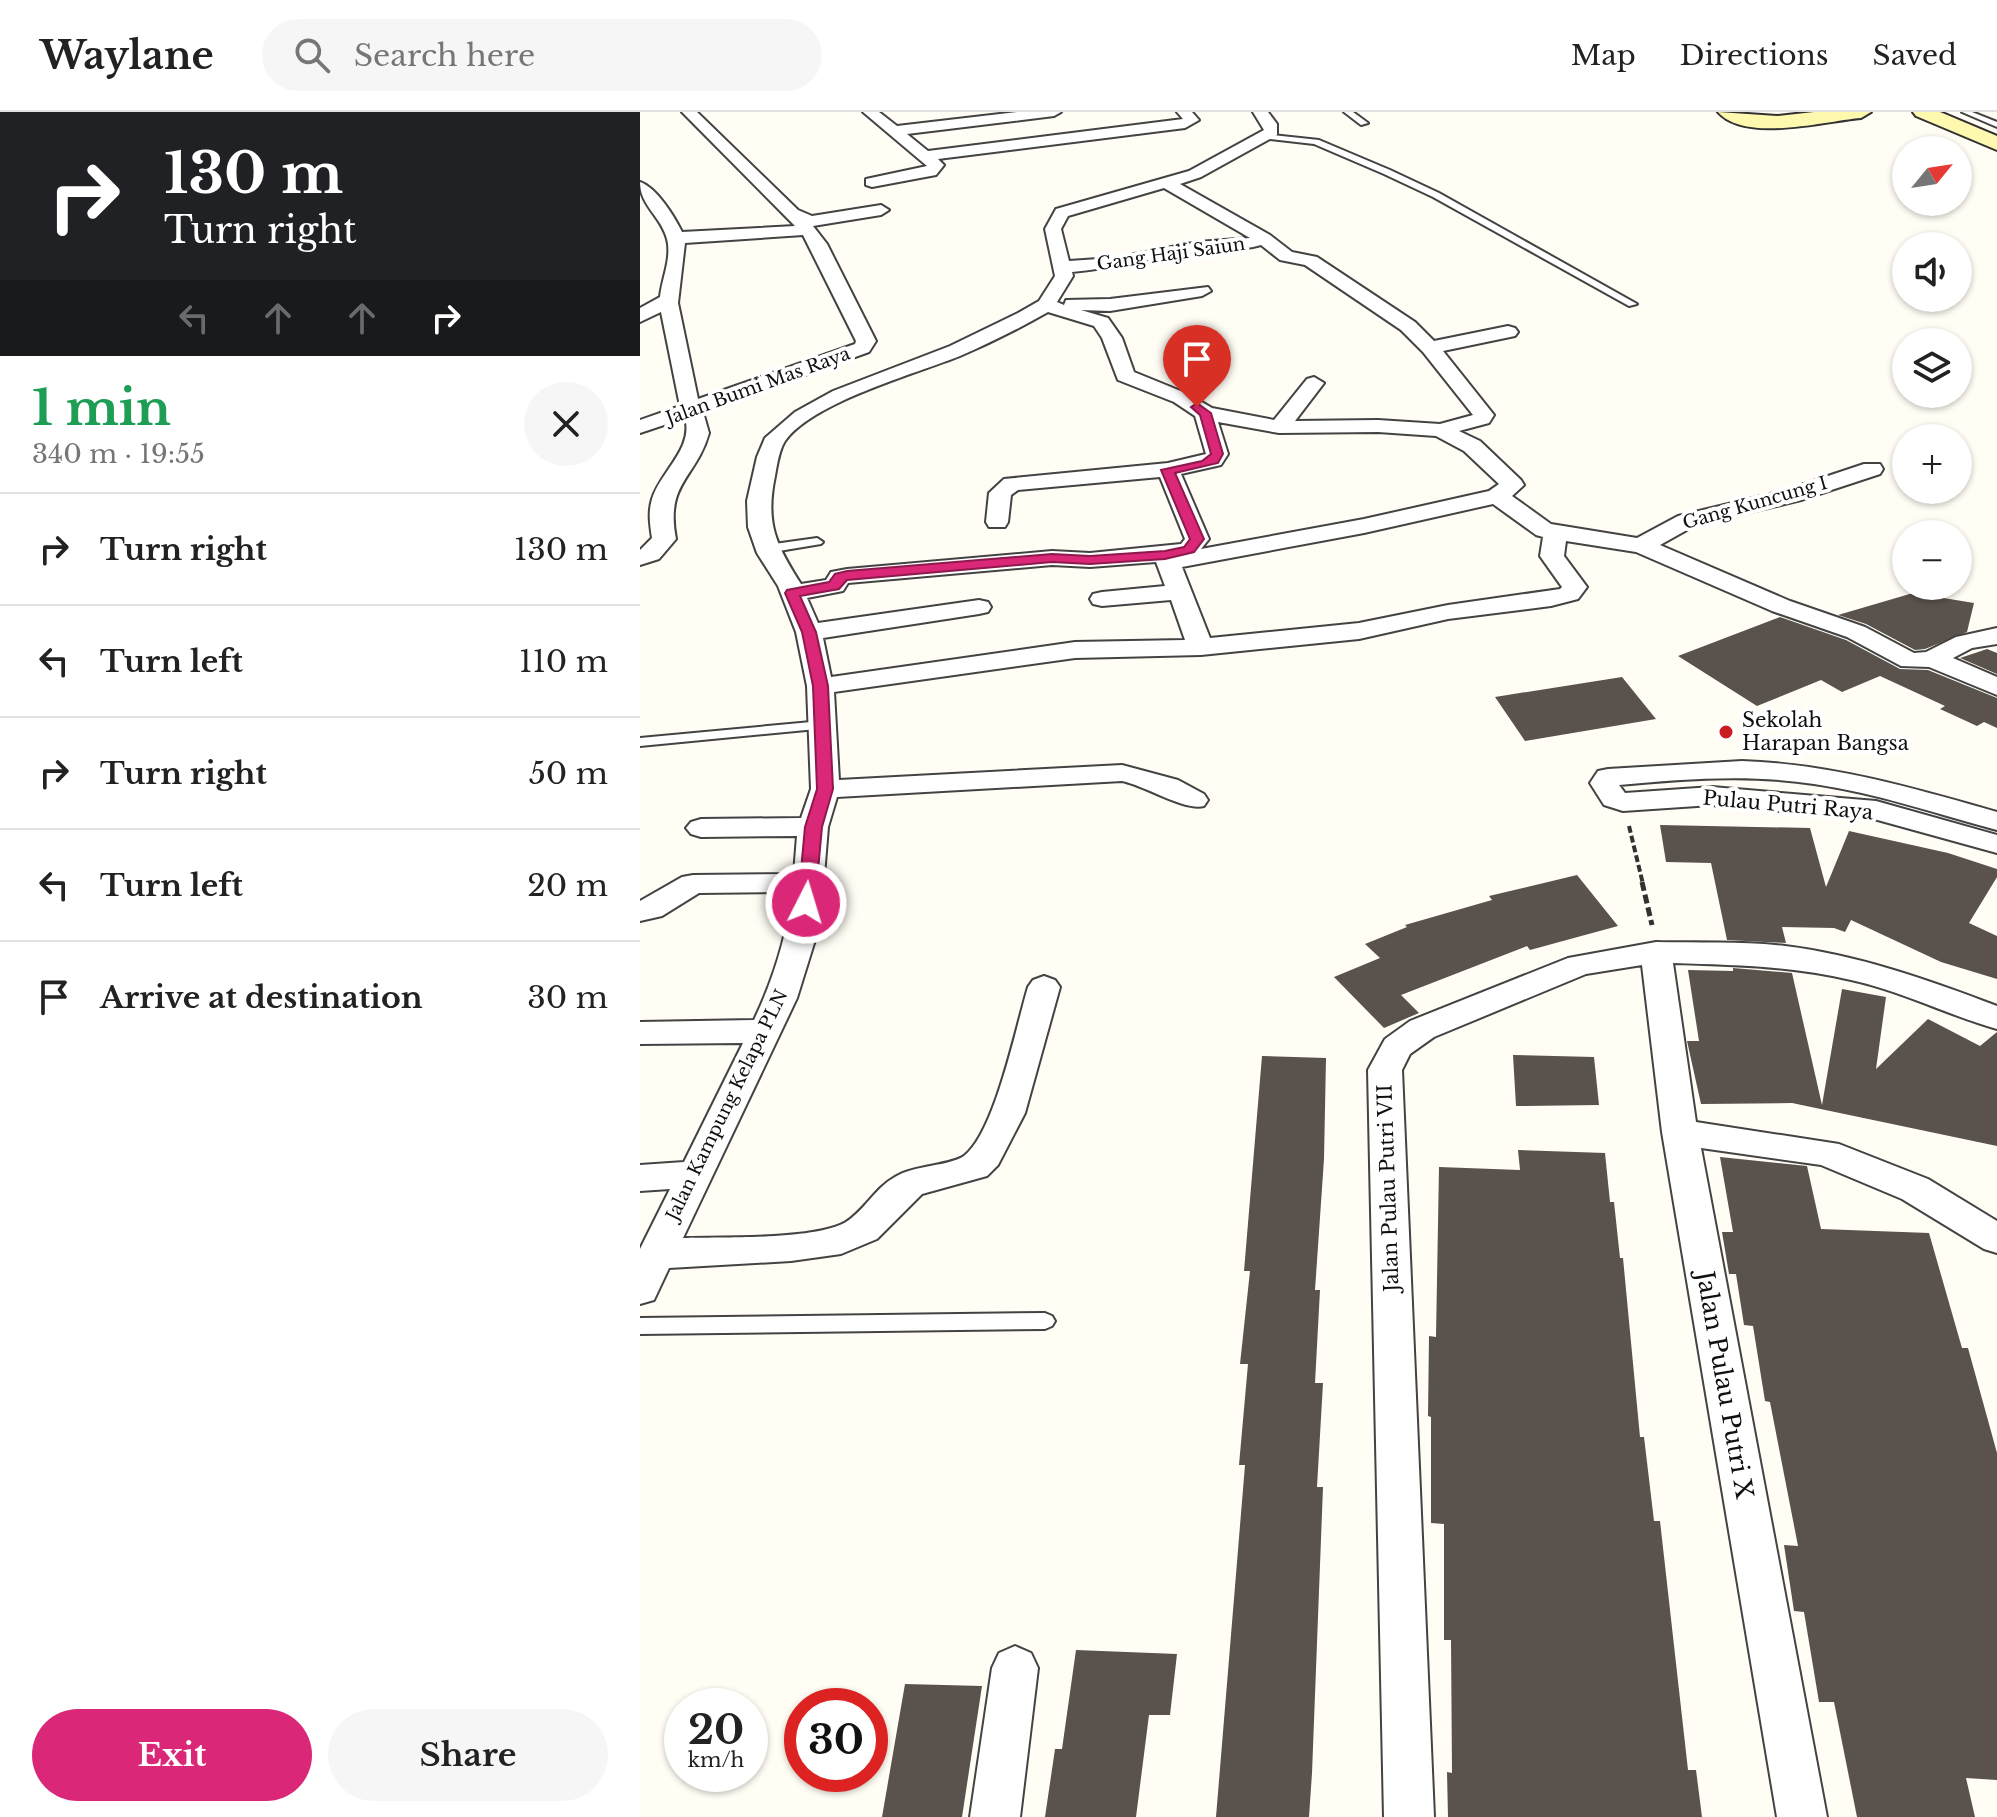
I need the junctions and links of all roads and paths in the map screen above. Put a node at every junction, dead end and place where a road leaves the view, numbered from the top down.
1 (689, 112) edge
2 (870, 112) edge
3 (1184, 112) edge
4 (1348, 112) edge
5 (1728, 112) edge
6 (1854, 112) edge
7 (1861, 112) edge
8 (1044, 113) edge
9 (1914, 113) edge
10 (1959, 118) edge
11 (1364, 123) dead end
12 (1261, 124) edge
13 (1997, 125) edge
14 (893, 131) junction
15 (1997, 144) edge
16 (925, 156) junction
17 (872, 182) dead end
18 (1169, 184) junction
19 (640, 187) edge
20 (881, 210) dead end
21 (805, 223) junction
22 (675, 238) junction
23 (1264, 239) junction
24 (1063, 267) junction
25 (1202, 291) dead end
26 (669, 299) junction
27 (1048, 302) junction
28 (1632, 304) dead end
29 (640, 316) edge
30 (1508, 332) dead end
31 (1430, 348) junction
32 (1314, 383) dead end
33 (691, 410) junction
34 (1205, 413) junction
35 (640, 427) edge
36 (1279, 427) junction
37 (1440, 430) junction
38 (1872, 469) dead end
39 (1168, 470) junction
40 (1497, 496) junction
41 (997, 522) dead end
42 (1555, 533) junction
43 (817, 542) dead end
44 (1641, 546) junction
45 (767, 549) junction
46 (640, 558) edge
47 (1167, 559) junction
48 (1181, 592) junction
49 (792, 593) junction
50 (1102, 599) dead end
51 (979, 607) dead end
52 (809, 632) junction
53 (1997, 636) edge
54 (1201, 647) junction
55 (1932, 659) junction
56 (820, 686) junction
57 (1997, 687) edge
58 (822, 725) junction
59 (640, 742) edge
60 (825, 789) junction
61 (1880, 799) junction
62 (1194, 800) dead end
63 (1623, 802) joint
64 (1997, 821) edge
65 (813, 827) junction
66 (701, 828) dead end
67 (1997, 844) edge
68 (808, 883) junction
69 (640, 911) edge
70 (1656, 952) junction
71 (1044, 987) dead end
72 (1997, 1018) edge
73 (764, 1031) junction
74 (640, 1033) edge
75 (1680, 1132) junction
76 (694, 1174) junction
77 (640, 1178) edge
78 (1997, 1239) edge
79 (656, 1254) junction
80 (640, 1289) edge
81 (1045, 1321) dead end
82 (640, 1326) edge
83 (1015, 1668) dead end
84 (995, 1817) edge
85 (1409, 1817) edge
86 (1802, 1817) edge

1 - 21 street, Jalan Bumi Mas Raya
2 - 14 street
3 - 16 street
4 - 11 lane
5 - 6 street
6 - 7 street
8 - 14 street
9 - 10 street
10 - 13 lane
10 - 15 street
12 - 18 street
12 - 28 lane
14 - 16 street
16 - 17 street
18 - 23 street, Gang Haji Saiun
18 - 24 street
19 - 22 street
20 - 21 street
21 - 22 street
21 - 33 street, Jalan Bumi Mas Raya
22 - 26 street
23 - 24 street, Gang Haji Saiun
23 - 31 street
24 - 27 street
25 - 27 street
26 - 29 street
26 - 33 street
27 - 34 street
27 - 45 street, Jalan Kampung Kelapa PLN
30 - 31 street
31 - 37 street
32 - 36 street
33 - 35 street, Jalan Bumi Mas Raya
33 - 46 street
34 - 36 street
34 - 39 street
36 - 37 street
37 - 40 street
38 - 44 street, Gang Kuncung I
39 - 41 street
39 - 47 street
40 - 42 street
40 - 47 street
42 - 44 street
42 - 54 street
43 - 45 lane
44 - 55 street
45 - 49 street, Jalan Kampung Kelapa PLN
47 - 48 street
47 - 49 street
48 - 50 street
48 - 54 street
49 - 52 street, Jalan Kampung Kelapa PLN
51 - 52 street
52 - 56 street, Jalan Kampung Kelapa PLN
53 - 55 street
54 - 56 street
55 - 57 street
56 - 58 street, Jalan Kampung Kelapa PLN
58 - 59 lane
58 - 60 street, Jalan Kampung Kelapa PLN
60 - 62 street
60 - 65 street, Jalan Kampung Kelapa PLN
61 - 63 street, Pulau Putri Raya
61 - 64 street, Pulau Putri Raya
61 - 67 street, Pulau Putri Raya
63 - 70 path
65 - 66 street
65 - 68 street, Jalan Kampung Kelapa PLN
68 - 69 street
68 - 73 street, Jalan Kampung Kelapa PLN
70 - 72 street, Jalan Pulau Putri VII
70 - 75 street, Jalan Pulau Putri X
70 - 85 street, Jalan Pulau Putri VII
71 - 79 street
73 - 74 street
73 - 76 street, Jalan Kampung Kelapa PLN
75 - 78 street
75 - 86 street, Jalan Pulau Putri X
76 - 77 street
76 - 79 street, Jalan Kampung Kelapa PLN
79 - 80 street, Jalan Kampung Kelapa PLN
81 - 82 lane
83 - 84 street

